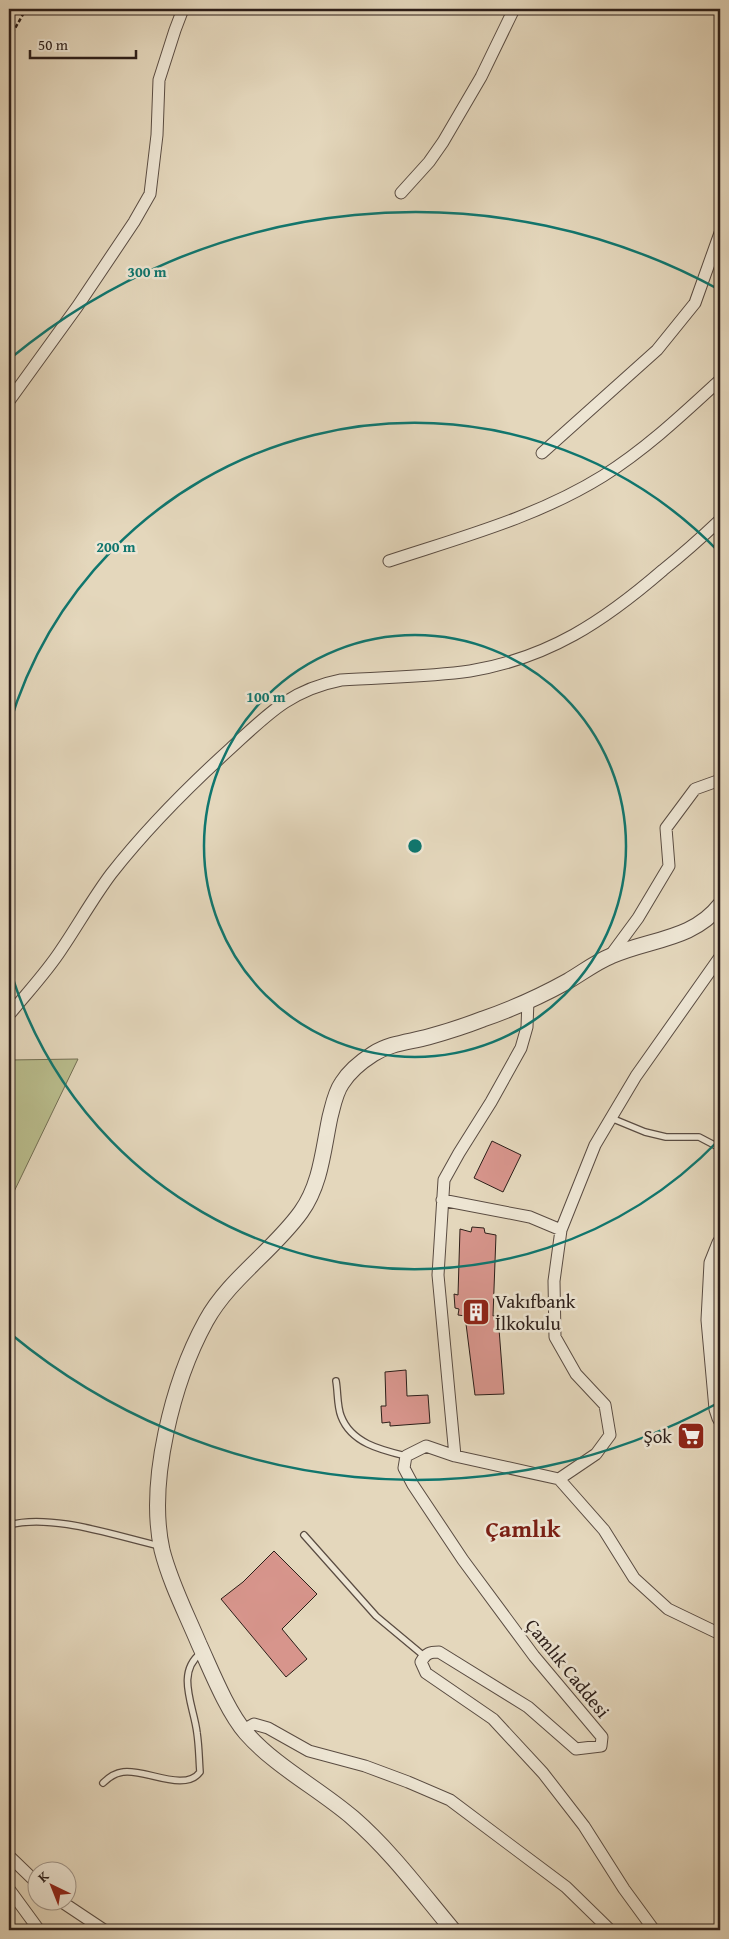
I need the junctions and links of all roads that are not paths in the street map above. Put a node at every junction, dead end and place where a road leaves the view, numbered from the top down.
1 (184, 9) edge
2 (514, 9) edge
3 (401, 193) dead end
4 (720, 233) edge
5 (720, 380) edge
6 (9, 401) edge
7 (542, 452) dead end
8 (720, 520) edge
9 (389, 561) dead end
10 (720, 780) edge
11 (720, 905) edge
12 (610, 956) junction
13 (720, 957) edge
14 (528, 1000) junction
15 (9, 1015) edge
16 (611, 1118) junction
17 (720, 1148) edge
18 (442, 1200) junction
19 (561, 1230) junction
20 (720, 1243) edge
21 (336, 1381) dead end
22 (720, 1418) edge
23 (406, 1456) junction
24 (455, 1456) junction
25 (559, 1479) junction
26 (9, 1525) edge
27 (304, 1535) dead end
28 (162, 1547) junction
29 (720, 1634) edge
30 (202, 1651) junction
31 (424, 1656) junction
32 (243, 1730) junction
33 (103, 1783) dead end
34 (9, 1856) edge
35 (28, 1874) edge
36 (9, 1888) edge
37 (77, 1912) edge
38 (39, 1930) edge
39 (104, 1930) edge
40 (453, 1930) edge
41 (610, 1930) edge
42 (654, 1930) edge

1 - 6 street
2 - 3 street
4 - 7 street
5 - 9 street
8 - 15 street
10 - 12 street
11 - 12 street
12 - 14 street
13 - 16 street
14 - 18 street
14 - 28 street
16 - 17 lane
16 - 19 street
18 - 19 street
18 - 24 street
19 - 25 street
20 - 22 street
21 - 23 lane
23 - 24 street
23 - 31 street, Çamlık Caddesi
24 - 25 street
25 - 29 street
26 - 28 lane
27 - 31 lane
28 - 30 street
30 - 32 street
30 - 33 lane
31 - 42 street
32 - 40 street
32 - 41 street
34 - 35 street
36 - 38 street
37 - 39 street

